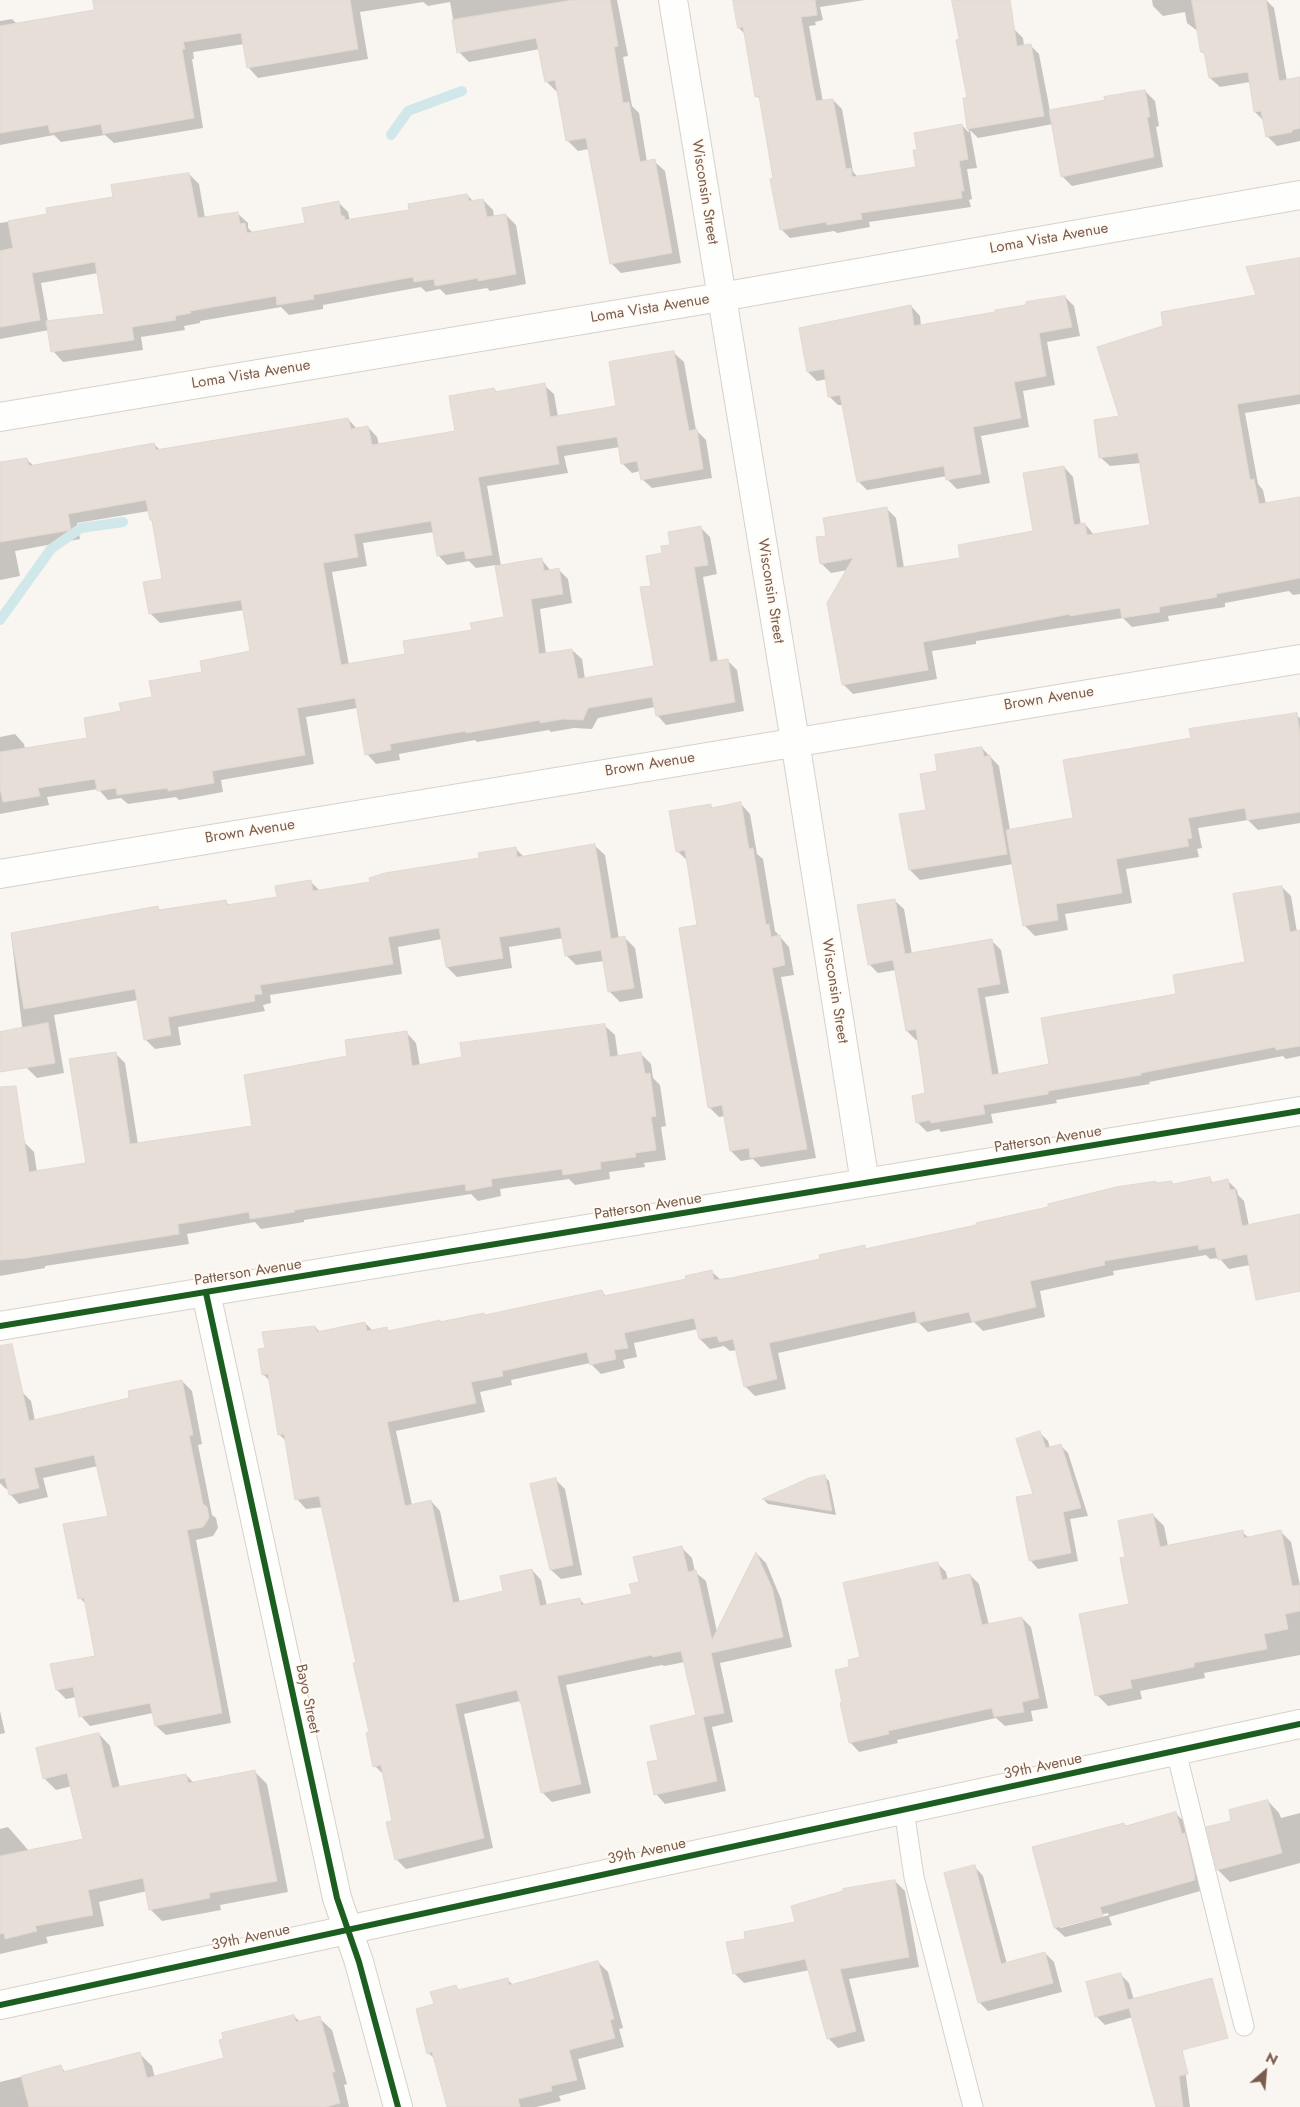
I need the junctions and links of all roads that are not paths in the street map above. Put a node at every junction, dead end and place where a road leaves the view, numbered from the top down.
1 (673, 0) edge
2 (1300, 195) edge
3 (721, 297) junction
4 (0, 417) edge
5 (1300, 658) edge
6 (795, 741) junction
7 (0, 874) edge
8 (1300, 1111) edge
9 (865, 1183) junction
10 (206, 1293) junction
11 (0, 1326) edge
12 (1300, 1724) edge
13 (1176, 1751) junction
14 (904, 1810) junction
15 (349, 1929) junction
16 (0, 2004) edge
17 (1244, 2026) dead end
18 (398, 2107) edge
19 (973, 2107) edge

1 - 3 street, Wisconsin Street
2 - 3 street, Loma Vista Avenue
3 - 4 street, Loma Vista Avenue
3 - 6 street, Wisconsin Street
5 - 6 street, Brown Avenue
6 - 7 street, Brown Avenue
6 - 9 street, Wisconsin Street
8 - 9 street, Patterson Avenue
9 - 10 street, Patterson Avenue
10 - 11 street, Patterson Avenue
10 - 15 street, Bayo Street
12 - 13 street, 39th Avenue
13 - 14 street, 39th Avenue
13 - 17 lane
14 - 15 street, 39th Avenue
14 - 19 lane
15 - 16 street, 39th Avenue
15 - 18 street, Bayo Street

